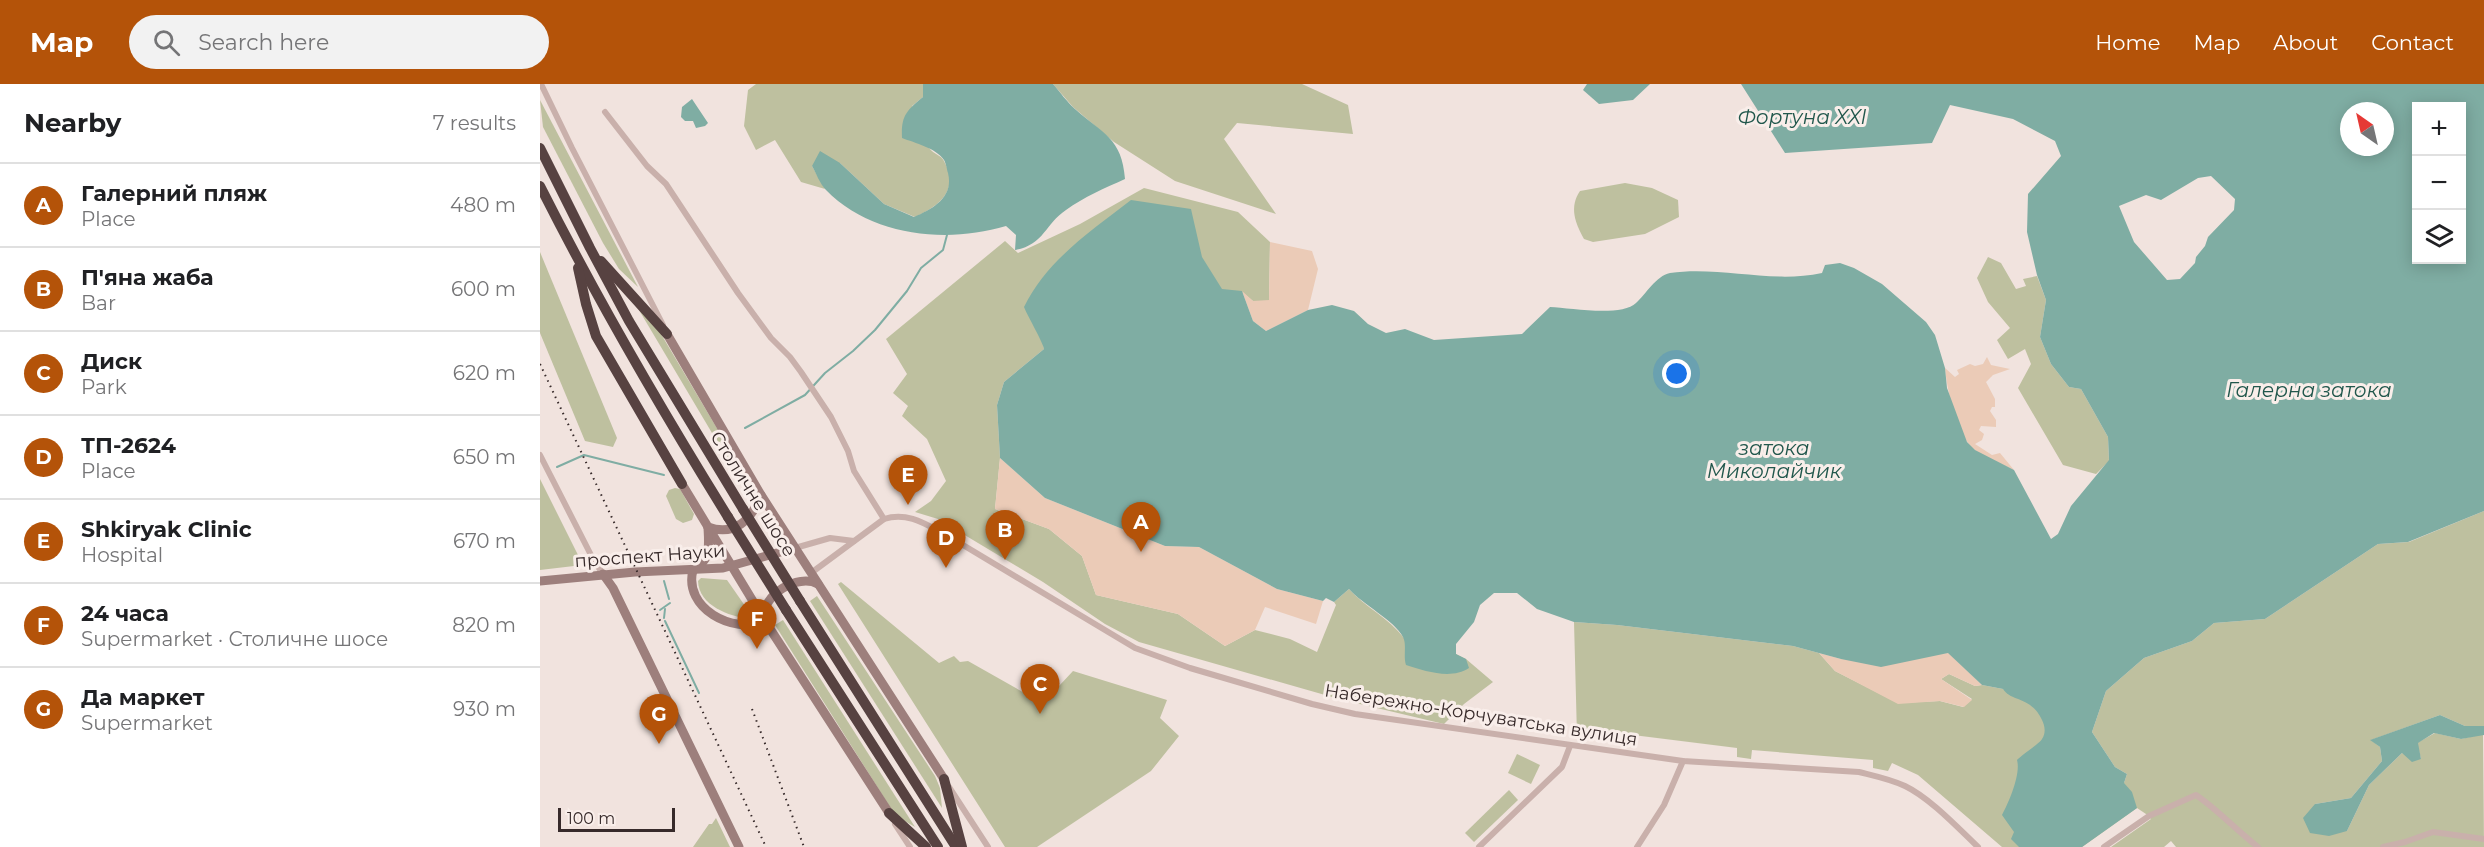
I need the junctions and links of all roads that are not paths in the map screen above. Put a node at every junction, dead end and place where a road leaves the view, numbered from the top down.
1 (541, 84) edge
2 (605, 112) dead end
3 (540, 148) edge
4 (540, 186) edge
5 (590, 248) junction
6 (576, 256) junction
7 (667, 334) junction
8 (540, 455) edge
9 (682, 484) joint
10 (761, 495) junction
11 (884, 519) junction
12 (708, 527) junction
13 (854, 541) junction
14 (795, 548) junction
15 (732, 567) junction
16 (693, 570) junction
17 (811, 573) junction
18 (603, 574) junction
19 (540, 581) edge
20 (818, 584) junction
21 (765, 621) junction
22 (1570, 746) junction
23 (1683, 761) junction
24 (944, 779) junction
25 (889, 813) junction
26 (2484, 839) edge
27 (738, 847) edge
28 (910, 847) edge
29 (926, 847) edge
30 (938, 847) edge
31 (956, 847) edge
32 (962, 847) edge
33 (988, 847) edge
34 (1479, 847) edge
35 (1637, 847) edge
36 (1978, 847) edge
37 (2104, 847) edge
38 (2258, 847) edge
39 (2383, 847) edge

1 - 7 street
2 - 11 street
3 - 5 highway, Столичне шосе
4 - 6 highway, Столичне шосе
5 - 7 highway
5 - 31 highway, Столичне шосе, bridge
6 - 9 highway
6 - 30 highway, Столичне шосе, bridge
7 - 10 main road
8 - 18 street
9 - 12 main road
10 - 12 main road
10 - 14 main road
11 - 13 street
11 - 22 street, Набережно-Корчуватська вулиця
12 - 15 main road
12 - 16 main road
13 - 14 street
13 - 17 street
14 - 15 main road, проспект Науки
14 - 17 main road
15 - 16 main road, проспект Науки
15 - 21 main road
16 - 18 main road, проспект Науки
16 - 21 main road
17 - 20 main road
18 - 19 main road, проспект Науки
18 - 27 main road
20 - 21 main road
20 - 24 main road
21 - 25 main road
22 - 23 street, Набережно-Корчуватська вулиця
22 - 34 street
23 - 35 street
23 - 36 street, Набережно-Корчуватська вулиця
24 - 32 highway
24 - 33 street
25 - 28 street
25 - 29 highway
26 - 39 street
37 - 38 street

